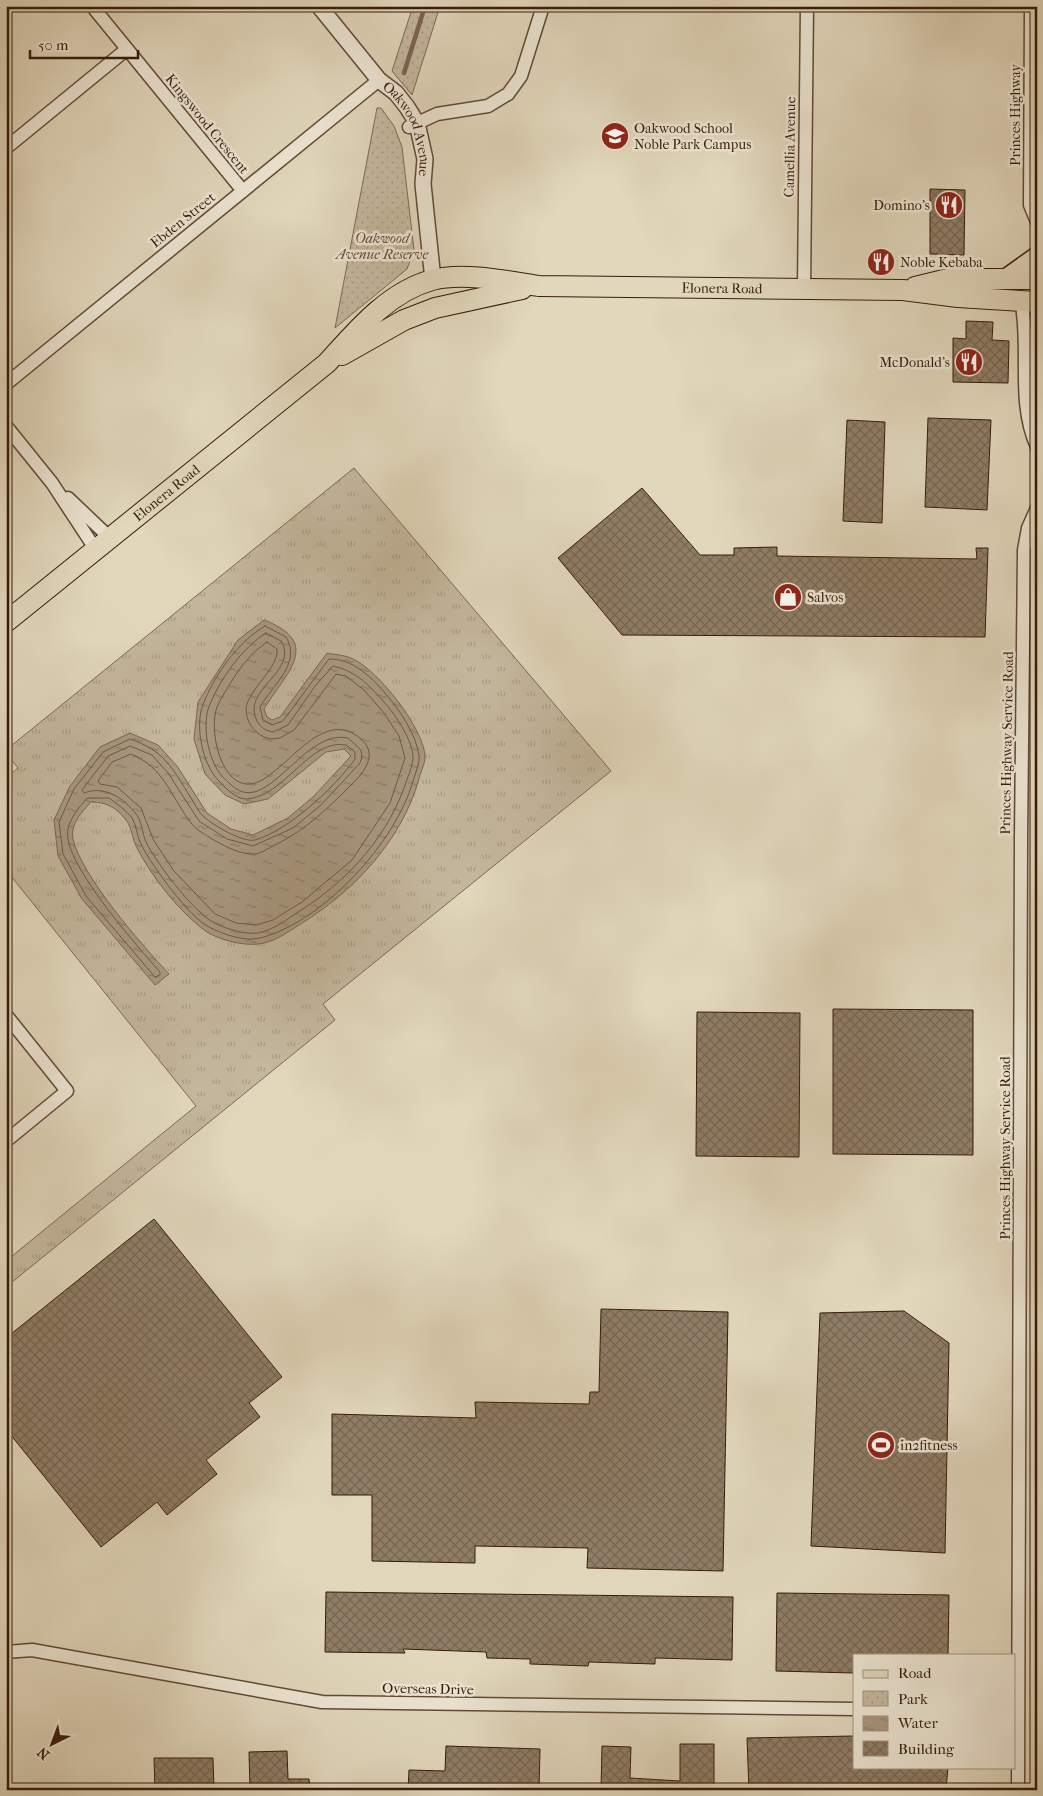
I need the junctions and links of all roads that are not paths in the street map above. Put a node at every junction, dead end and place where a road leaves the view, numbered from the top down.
1 (92, 6) edge
2 (319, 6) edge
3 (543, 6) edge
4 (807, 6) edge
5 (1031, 6) edge
6 (127, 50) junction
7 (379, 80) junction
8 (413, 125) junction
9 (6, 148) edge
10 (243, 191) junction
11 (1037, 222) edge
12 (1037, 258) edge
13 (1009, 278) junction
14 (1037, 279) edge
15 (433, 280) junction
16 (539, 286) junction
17 (804, 288) junction
18 (903, 290) junction
19 (490, 295) junction
20 (1029, 300) edge
21 (416, 315) junction
22 (326, 363) junction
23 (6, 384) edge
24 (6, 426) edge
25 (1037, 447) edge
26 (52, 482) junction
27 (1037, 508) edge
28 (103, 544) junction
29 (6, 622) edge
30 (6, 1015) edge
31 (6, 1141) edge
32 (6, 1652) edge
33 (853, 1709) edge
34 (1016, 1711) edge
35 (1018, 1790) edge

1 - 6 street, Kingswood Crescent
2 - 7 street, Oakwood Avenue
3 - 8 street
4 - 17 street, Camellia Avenue
5 - 11 street, Princes Highway
6 - 9 street
6 - 10 street, Kingswood Crescent
7 - 8 street, Oakwood Avenue
7 - 10 street, Ebden Street
8 - 15 street, Oakwood Avenue
10 - 23 street, Ebden Street
12 - 13 highway
13 - 14 main road, Elonera Road
13 - 18 main road, Elonera Road
15 - 16 main road, Elonera Road
15 - 19 main road
15 - 21 main road
15 - 22 main road, Elonera Road
16 - 17 main road, Elonera Road
16 - 19 main road, Elonera Road
17 - 18 main road, Elonera Road
18 - 20 main road, Elonera Road
19 - 21 main road, Elonera Road
20 - 25 street
21 - 22 main road, Elonera Road
22 - 28 main road, Elonera Road
24 - 26 street
26 - 28 street
26 - 28 street
27 - 34 street, Princes Highway Service Road
28 - 29 main road, Elonera Road
30 - 31 street
32 - 33 street, Overseas Drive
34 - 35 street, Princes Highway Service Road

